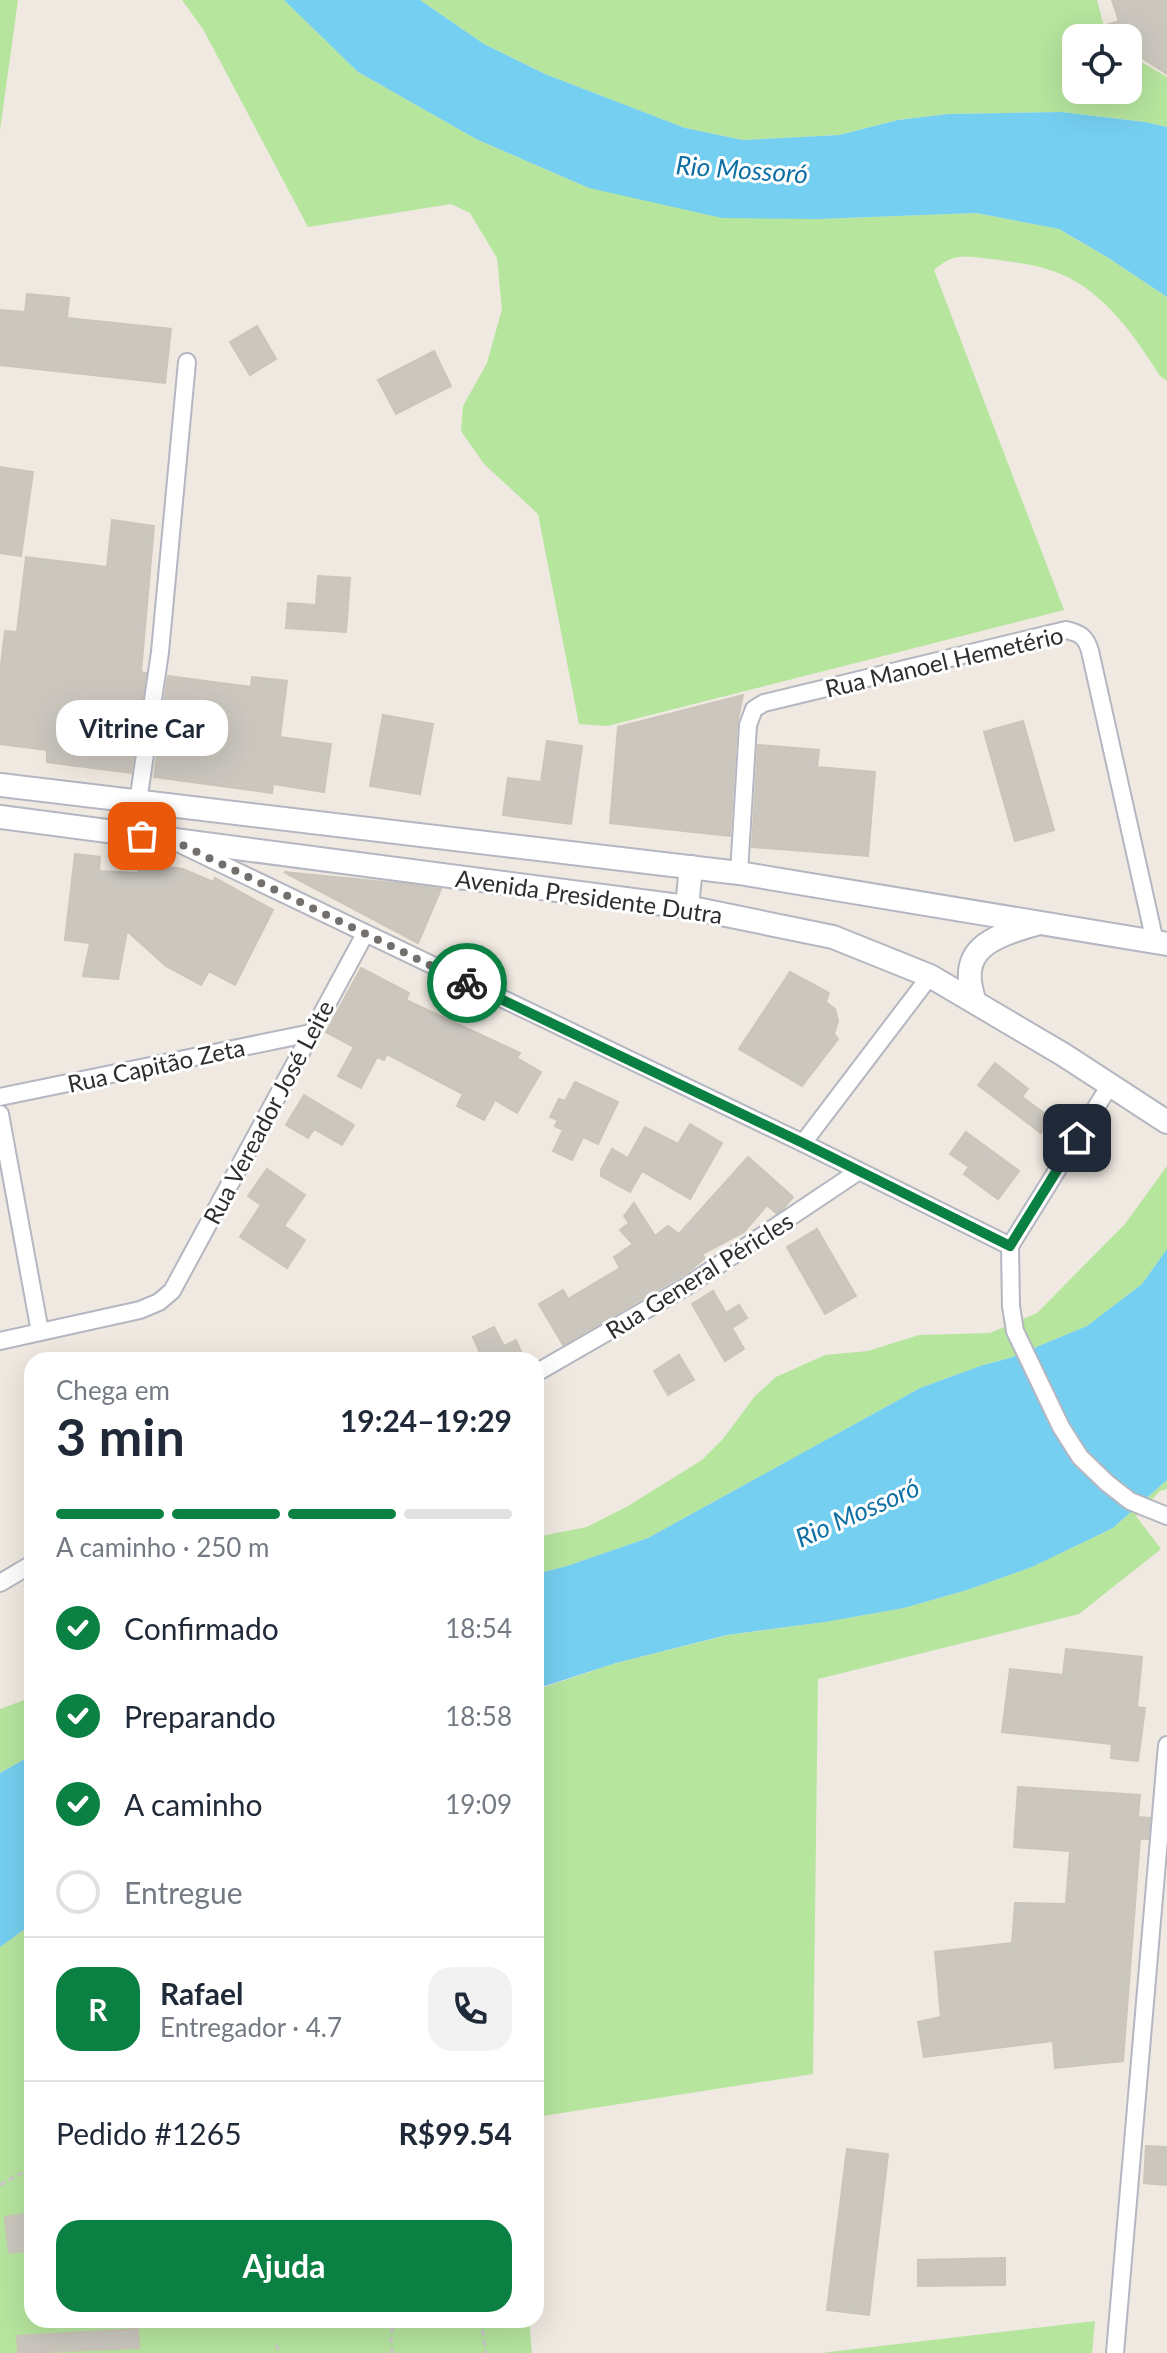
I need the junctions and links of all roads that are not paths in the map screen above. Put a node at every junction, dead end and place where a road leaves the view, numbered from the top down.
1 (187, 362) dead end
2 (4, 786) edge
3 (138, 802) junction
4 (2, 817) edge
5 (170, 839) junction
6 (691, 867) junction
7 (739, 873) junction
8 (687, 907) junction
9 (1041, 923) junction
10 (365, 934) junction
11 (1161, 943) edge
12 (930, 976) junction
13 (975, 1002) junction
14 (311, 1033) junction
15 (1110, 1085) junction
16 (0, 1097) edge
17 (0, 1114) edge
18 (1167, 1122) edge
19 (803, 1143) junction
20 (859, 1171) junction
21 (1010, 1246) junction
22 (40, 1332) junction
23 (0, 1341) edge
24 (544, 1368) edge
25 (1162, 1513) edge
26 (24, 1569) edge
27 (0, 1583) edge
28 (1167, 1745) edge
29 (1115, 2353) edge

1 - 3 street
2 - 3 main road, Avenida Presidente Dutra
2 - 4 main road
3 - 6 main road, Avenida Presidente Dutra
4 - 5 main road, Avenida Presidente Dutra
5 - 8 main road, Avenida Presidente Dutra
5 - 10 street
6 - 7 main road, Avenida Presidente Dutra
6 - 8 main road
7 - 9 main road, Avenida Presidente Dutra
7 - 11 street, Rua Manoel Hemetério
8 - 12 main road, Avenida Presidente Dutra
9 - 11 main road, Avenida Presidente Dutra
9 - 13 main road
10 - 14 street, Rua Vereador José Leite
10 - 19 street
12 - 13 main road, Avenida Presidente Dutra
12 - 19 street
13 - 15 main road, Avenida Presidente Dutra
14 - 16 street, Rua Capitão Zeta
14 - 22 street, Rua Vereador José Leite
15 - 18 main road, Avenida Presidente Dutra
15 - 21 street
17 - 22 street
19 - 20 street
20 - 21 street
20 - 24 street, Rua General Péricles
21 - 25 street
22 - 23 street
26 - 27 street
28 - 29 street

